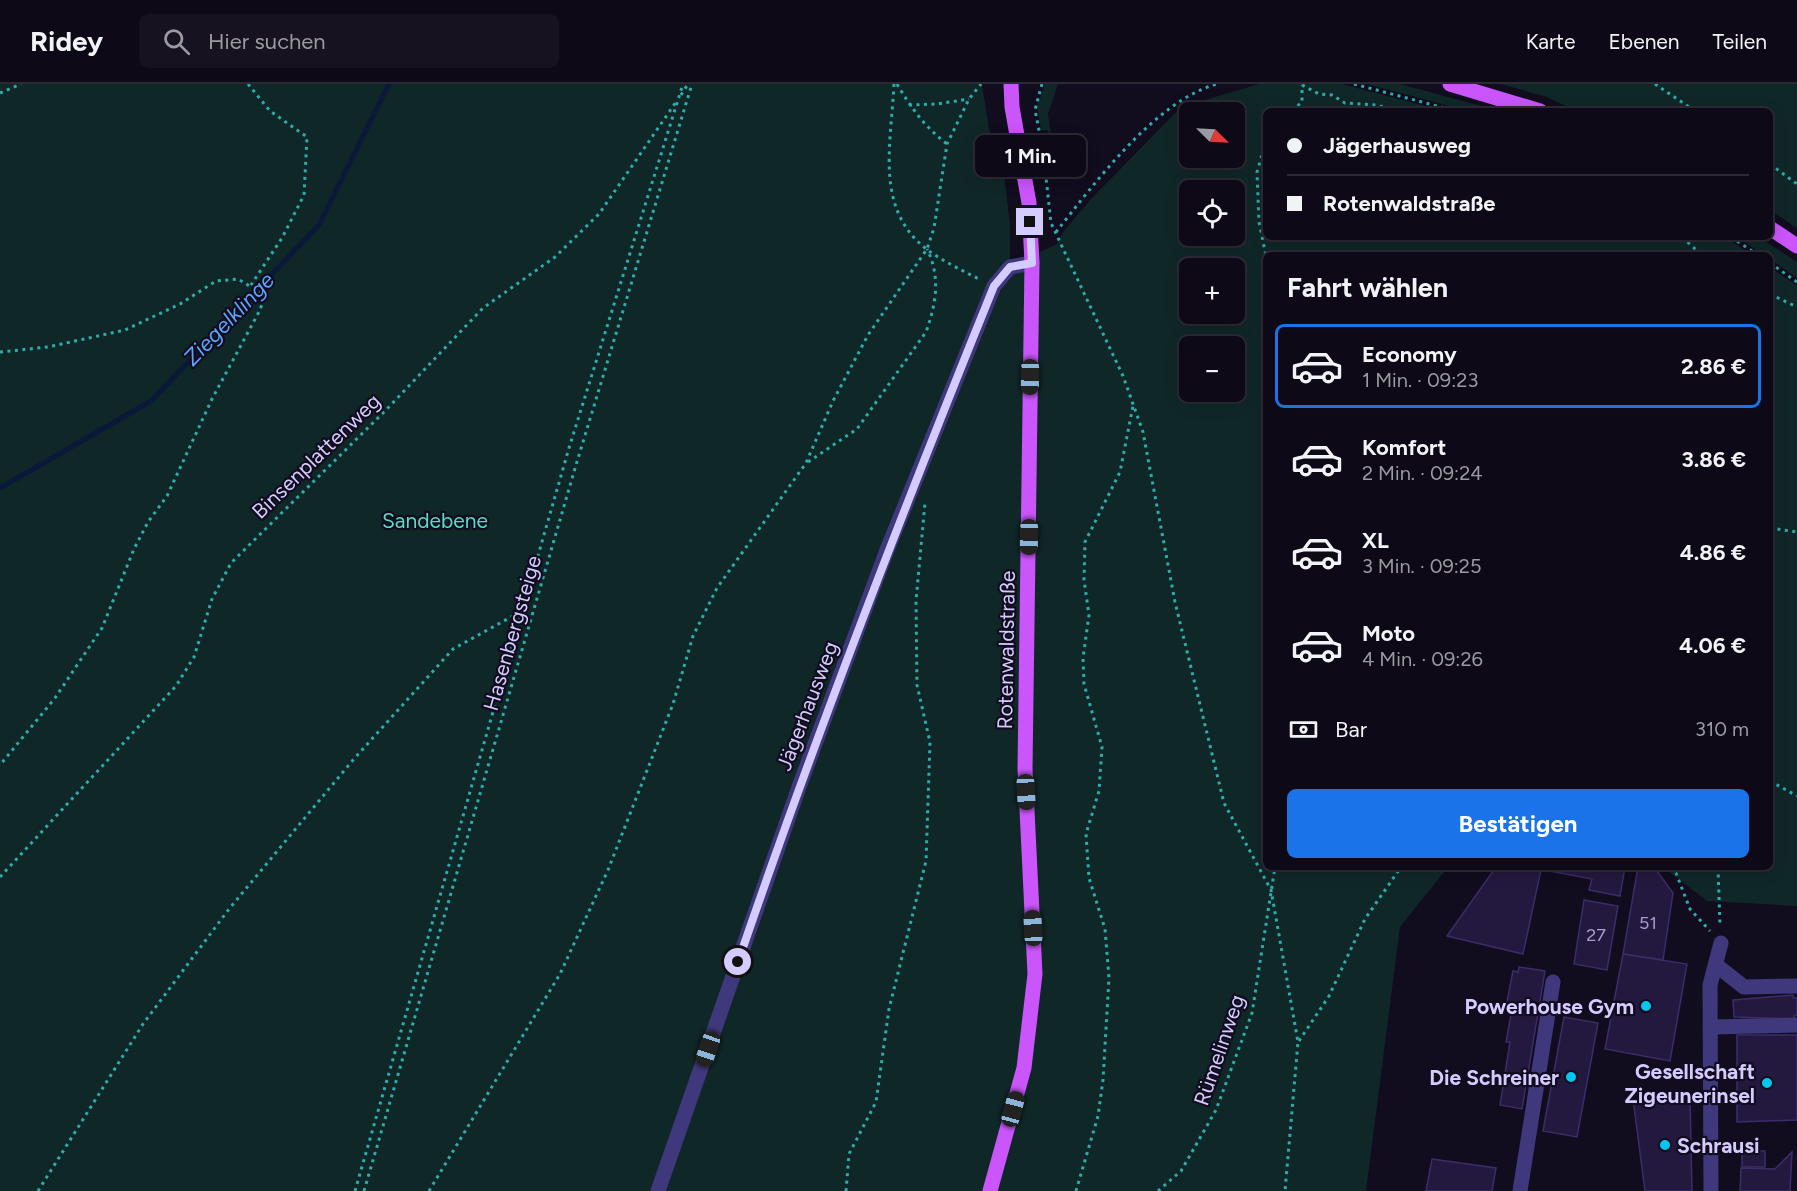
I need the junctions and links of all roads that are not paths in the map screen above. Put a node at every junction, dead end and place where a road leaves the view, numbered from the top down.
1 (1002, 84) edge
2 (1011, 84) edge
3 (1450, 84) edge
4 (1012, 106) junction
5 (1530, 108) edge
6 (1773, 230) edge
7 (1797, 246) edge
8 (1032, 263) junction
9 (1721, 943) road end
10 (1716, 965) junction
11 (1553, 982) dead end
12 (1797, 986) edge
13 (1797, 1025) edge
14 (1711, 1027) junction
15 (658, 1191) edge
16 (990, 1191) edge
17 (1520, 1191) edge
18 (1711, 1191) edge

1 - 4 main road, Rotenwaldstraße
2 - 4 main road, Rotenwaldstraße
3 - 5 main road
4 - 8 main road, Rotenwaldstraße
6 - 7 main road
8 - 15 street, Jägerhausweg
8 - 16 main road, Rotenwaldstraße
9 - 10 street
10 - 12 street
10 - 14 street
11 - 17 street
13 - 14 street
14 - 18 street

